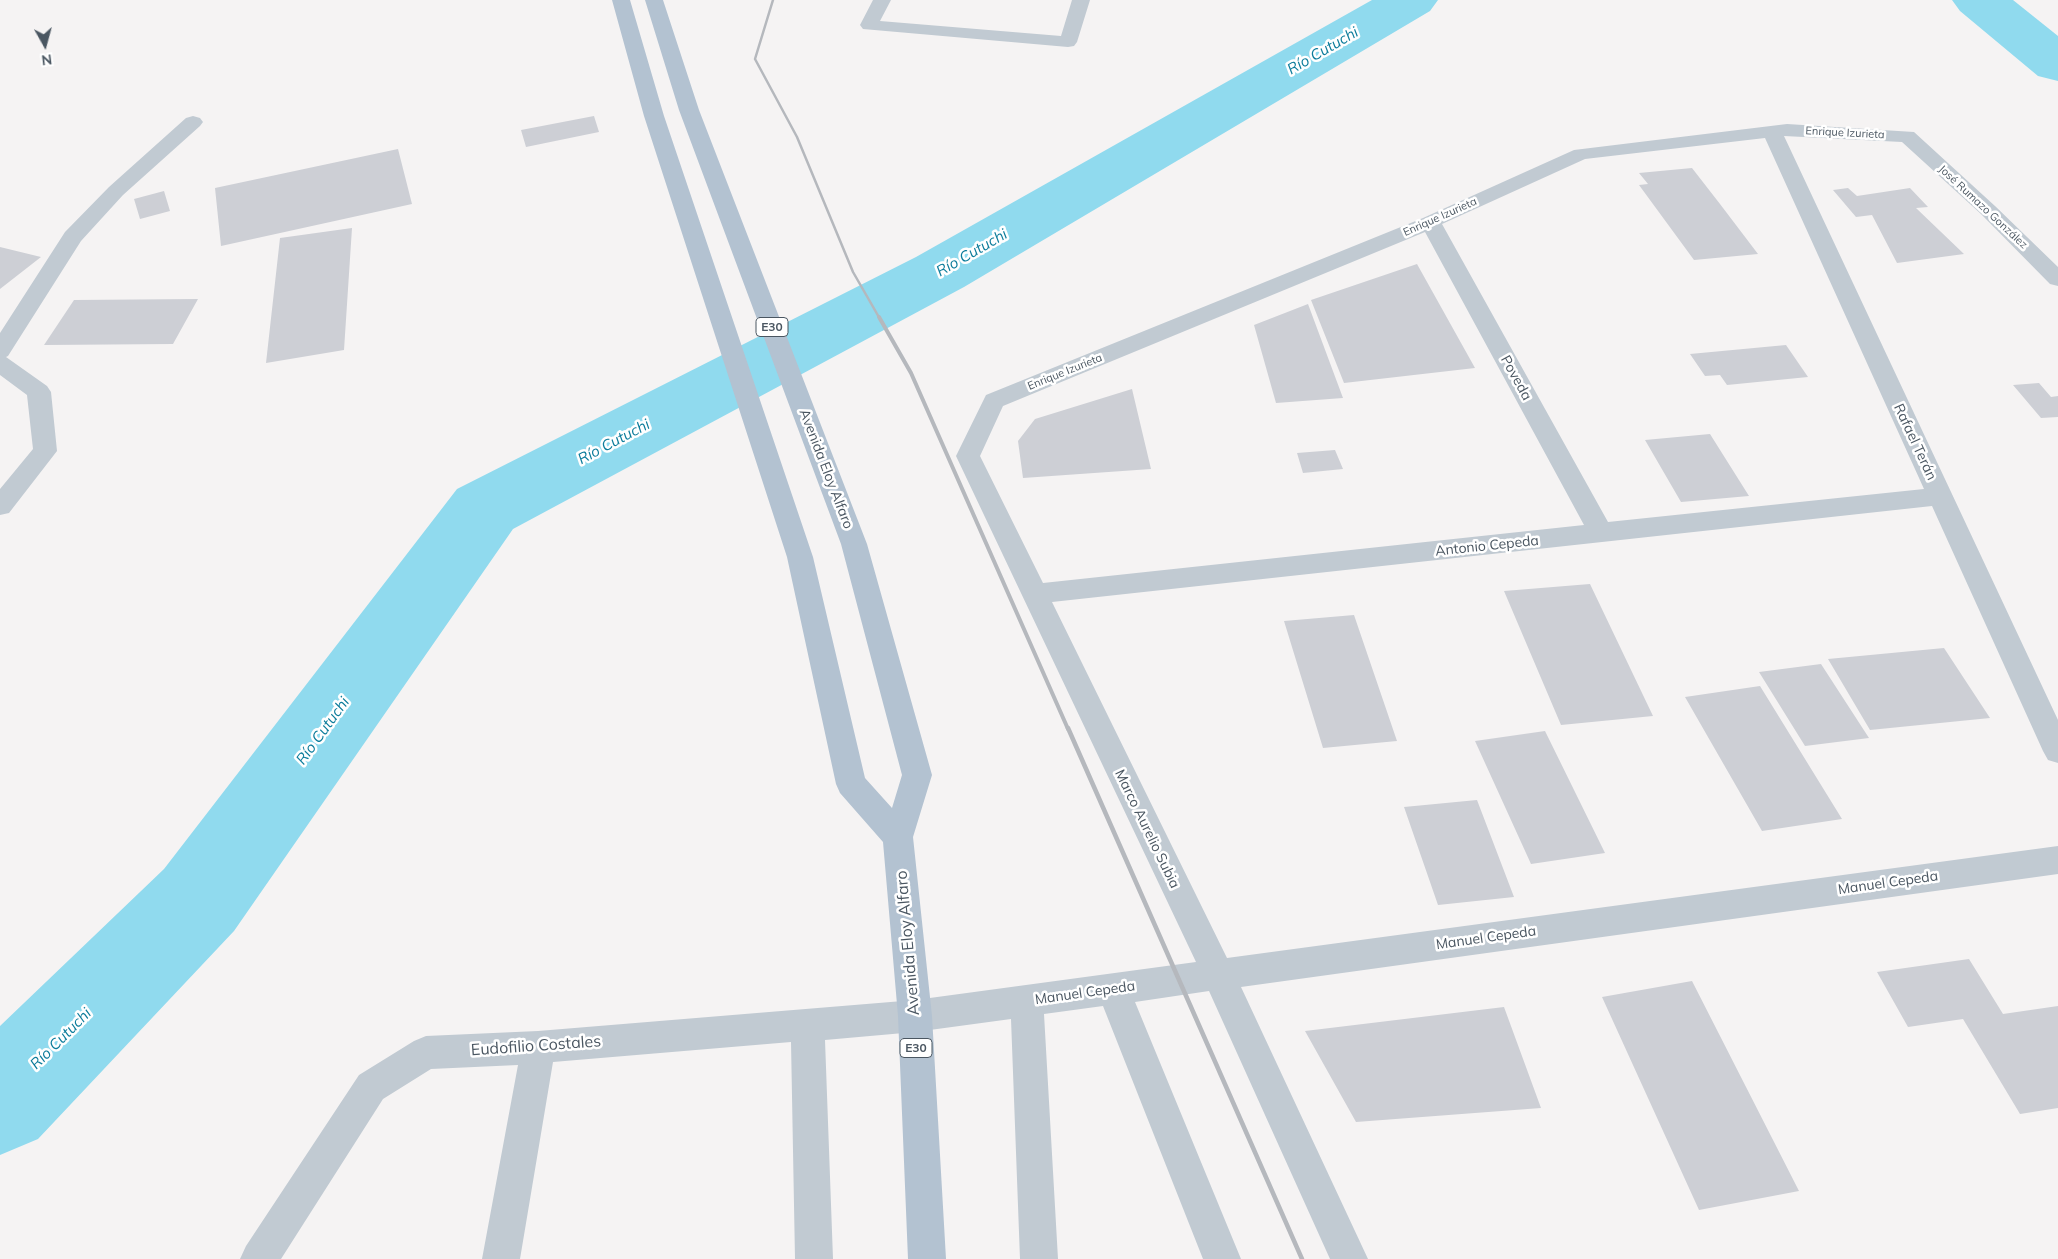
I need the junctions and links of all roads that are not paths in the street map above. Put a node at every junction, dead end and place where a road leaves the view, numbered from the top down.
1 (621, 0) edge
2 (654, 0) edge
3 (882, 0) edge
4 (1081, 0) edge
5 (193, 122) dead end
6 (1772, 132) junction
7 (1907, 136) joint
8 (1430, 222) junction
9 (2058, 279) edge
10 (0, 351) edge
11 (0, 363) edge
12 (994, 401) joint
13 (1940, 496) junction
14 (0, 506) edge
15 (1602, 534) junction
16 (1033, 594) junction
17 (2058, 751) edge
18 (898, 837) junction
19 (2058, 860) edge
20 (1218, 974) junction
21 (1113, 989) junction
22 (1027, 1001) junction
23 (915, 1016) junction
24 (808, 1024) junction
25 (538, 1047) junction
26 (259, 1259) edge
27 (501, 1259) edge
28 (814, 1259) edge
29 (927, 1259) edge
30 (1039, 1259) edge
31 (1222, 1259) edge
32 (1349, 1259) edge

1 - 18 main road
2 - 18 main road, Avenida Eloy Alfaro / E30
3 - 4 street
5 - 10 street
6 - 7 street, Enrique Izurieta
6 - 8 street, Enrique Izurieta
6 - 13 street, Rafael Terán
7 - 9 street, José Rumazo González
8 - 12 street, Enrique Izurieta
8 - 15 street, Poveda
11 - 14 street
12 - 16 street, Marco Aurelio Subia
13 - 15 street, Antonio Cepeda
13 - 17 street, Rafael Terán
15 - 16 street, Antonio Cepeda
16 - 20 street, Marco Aurelio Subia
18 - 23 main road, Avenida Eloy Alfaro / E30
19 - 20 street, Manuel Cepeda
20 - 21 street, Manuel Cepeda
20 - 32 street, Marco Aurelio Subia
21 - 22 street, Manuel Cepeda
21 - 31 street
22 - 23 street, Manuel Cepeda
22 - 30 street
23 - 24 street, Eudofilio Costales
23 - 29 main road, Avenida Eloy Alfaro / E30
24 - 25 street, Eudofilio Costales
24 - 28 street
25 - 26 street, Eudofilio Costales
25 - 27 street

